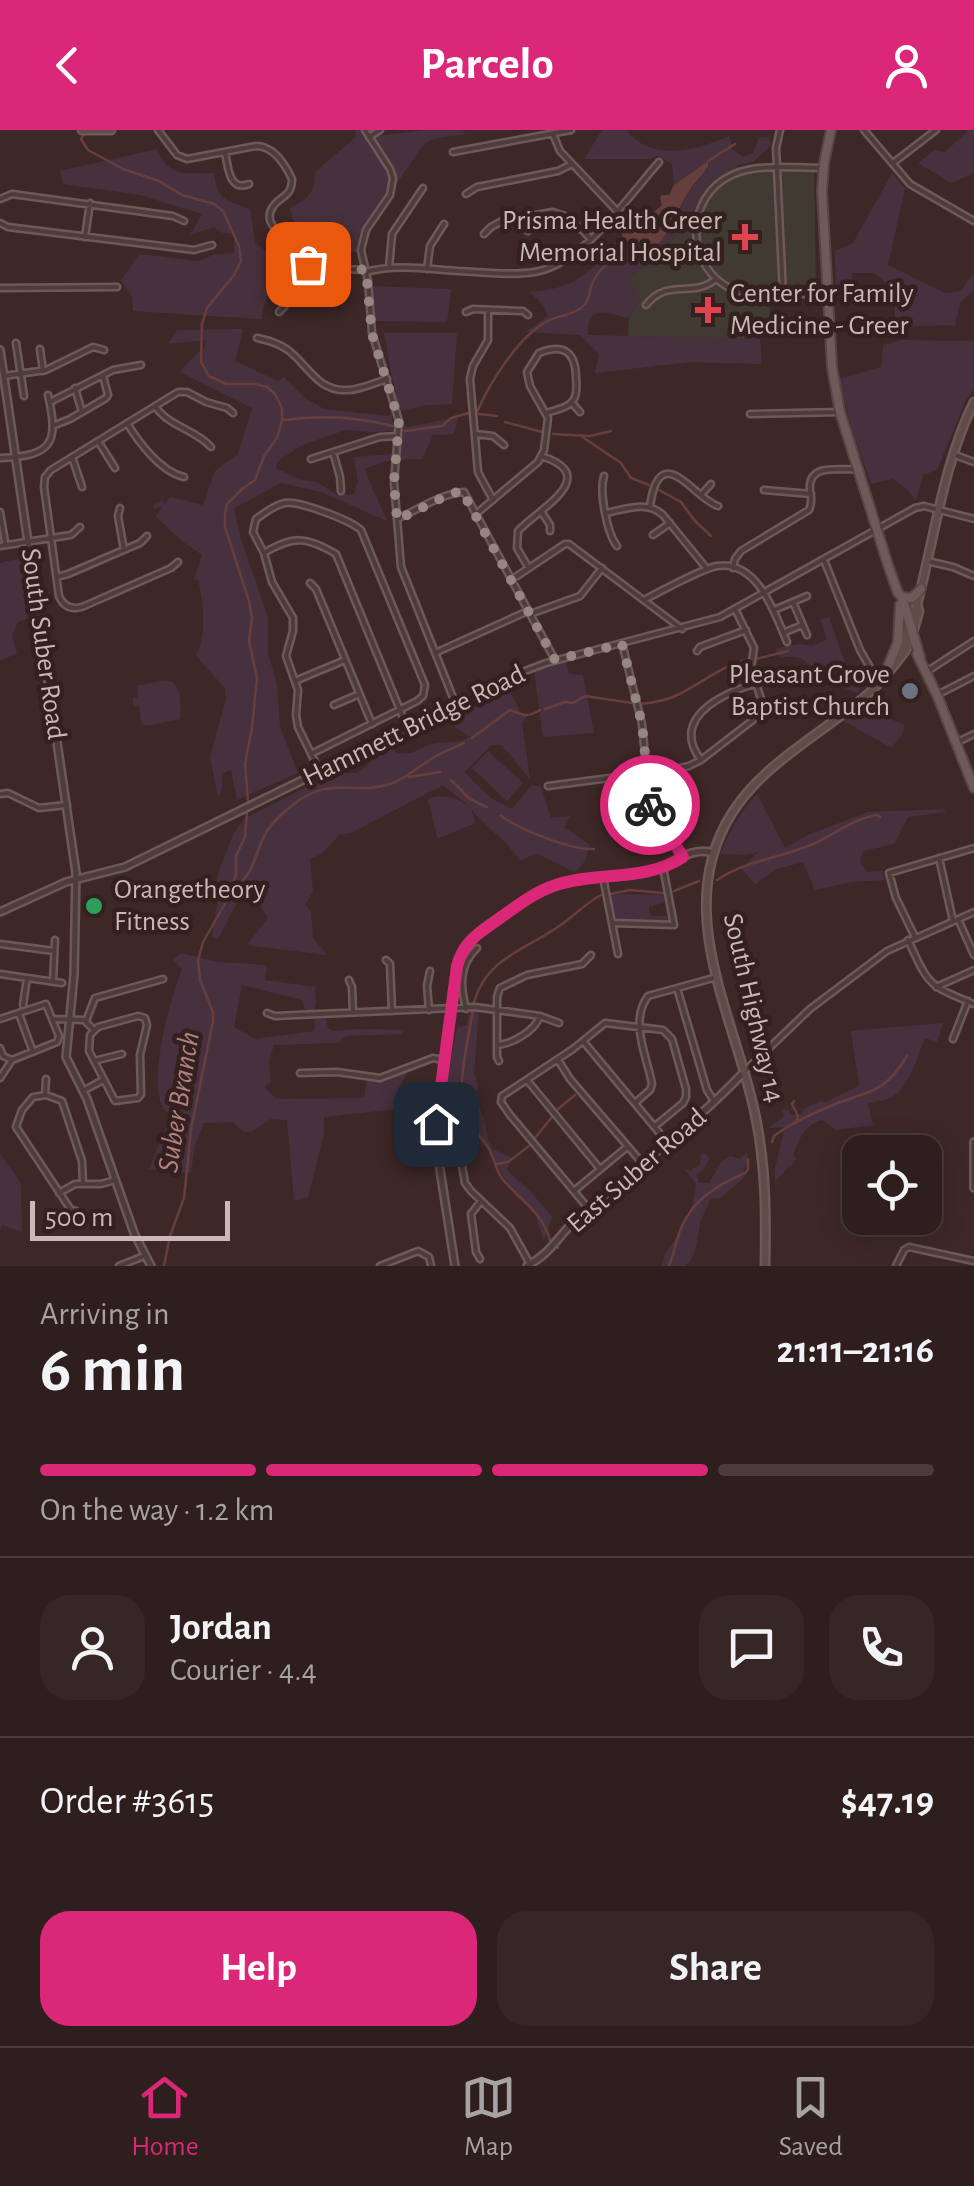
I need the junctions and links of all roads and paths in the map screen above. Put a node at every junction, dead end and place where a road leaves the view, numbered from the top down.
1 (82, 130) edge
2 (111, 130) edge
3 (158, 130) edge
4 (364, 130) edge
5 (380, 130) edge
6 (571, 130) edge
7 (780, 130) edge
8 (831, 130) edge
9 (864, 130) edge
10 (936, 130) edge
11 (553, 134) junction
12 (369, 137) junction
13 (225, 152) junction
14 (453, 152) dead end
15 (658, 162) dead end
16 (572, 164) junction
17 (892, 164) junction
18 (824, 168) junction
19 (777, 169) junction
20 (249, 184) dead end
21 (423, 188) dead end
22 (466, 194) dead end
23 (0, 198) edge
24 (90, 204) junction
25 (616, 210) junction
26 (526, 216) junction
27 (184, 221) dead end
28 (974, 221) edge
29 (0, 223) edge
30 (444, 224) dead end
31 (528, 232) dead end
32 (484, 234) dead end
33 (86, 237) junction
34 (591, 239) junction
35 (212, 245) dead end
36 (302, 261) junction
37 (389, 268) junction
38 (428, 269) junction
39 (366, 271) junction
40 (716, 279) junction
41 (117, 287) dead end
42 (0, 288) edge
43 (826, 292) junction
44 (784, 294) junction
45 (646, 304) dead end
46 (488, 310) junction
47 (279, 312) dead end
48 (466, 312) dead end
49 (528, 314) dead end
50 (257, 338) dead end
51 (16, 342) dead end
52 (40, 349) dead end
53 (0, 350) edge
54 (104, 350) dead end
55 (141, 366) dead end
56 (43, 370) junction
57 (20, 374) junction
58 (102, 375) junction
59 (4, 376) junction
60 (387, 379) junction
61 (75, 388) junction
62 (48, 394) dead end
63 (24, 396) dead end
64 (50, 402) junction
65 (974, 402) edge
66 (572, 403) junction
67 (156, 406) junction
68 (82, 412) junction
69 (580, 412) dead end
70 (840, 412) junction
71 (233, 413) dead end
72 (546, 413) junction
73 (750, 414) dead end
74 (127, 423) junction
75 (55, 424) junction
76 (475, 434) junction
77 (398, 436) junction
78 (98, 441) junction
79 (504, 445) dead end
80 (211, 447) dead end
81 (333, 452) junction
82 (954, 454) junction
83 (541, 456) junction
84 (16, 457) junction
85 (72, 457) junction
86 (0, 458) edge
87 (310, 459) dead end
88 (974, 462) edge
89 (115, 468) dead end
90 (858, 469) junction
91 (604, 476) dead end
92 (184, 477) dead end
93 (712, 484) dead end
94 (82, 487) dead end
95 (764, 490) dead end
96 (341, 491) dead end
97 (811, 494) junction
98 (701, 495) junction
99 (493, 500) junction
100 (650, 506) junction
101 (718, 506) dead end
102 (120, 508) dead end
103 (939, 509) junction
104 (541, 511) junction
105 (0, 512) edge
106 (606, 512) junction
107 (476, 514) junction
108 (974, 519) edge
109 (397, 520) junction
110 (670, 524) junction
111 (80, 527) dead end
112 (877, 530) junction
113 (550, 531) dead end
114 (653, 535) dead end
115 (147, 536) dead end
116 (51, 538) junction
117 (28, 541) junction
118 (3, 545) edge
119 (616, 546) dead end
120 (124, 550) junction
121 (264, 553) junction
122 (824, 560) junction
123 (178, 562) dead end
124 (927, 562) junction
125 (602, 568) junction
126 (733, 568) junction
127 (529, 569) junction
128 (708, 569) junction
129 (974, 576) edge
130 (57, 577) junction
131 (512, 580) junction
132 (310, 583) dead end
133 (921, 589) junction
134 (765, 594) junction
135 (807, 596) dead end
136 (900, 599) junction
137 (644, 600) junction
138 (792, 602) junction
139 (736, 610) junction
140 (774, 611) junction
141 (529, 612) junction
142 (802, 624) junction
143 (682, 629) junction
144 (910, 629) junction
145 (746, 630) junction
146 (783, 633) junction
147 (808, 636) dead end
148 (974, 641) edge
149 (787, 642) dead end
150 (622, 644) junction
151 (697, 651) dead end
152 (434, 653) junction
153 (919, 655) junction
154 (900, 656) junction
155 (346, 660) junction
156 (555, 660) junction
157 (872, 670) dead end
158 (926, 672) junction
159 (884, 676) junction
160 (974, 676) edge
161 (792, 677) dead end
162 (294, 681) junction
163 (755, 682) junction
164 (359, 694) junction
165 (937, 696) junction
166 (334, 704) dead end
167 (456, 705) junction
168 (400, 710) junction
169 (372, 724) junction
170 (408, 729) junction
171 (974, 734) edge
172 (956, 743) junction
173 (311, 754) junction
174 (701, 760) junction
175 (672, 770) junction
176 (320, 772) junction
177 (647, 772) junction
178 (673, 782) dead end
179 (548, 786) dead end
180 (974, 788) edge
181 (0, 794) edge
182 (68, 805) junction
183 (974, 848) edge
184 (714, 853) junction
185 (683, 857) junction
186 (939, 858) junction
187 (663, 867) junction
188 (603, 877) junction
189 (76, 880) junction
190 (0, 912) edge
191 (974, 912) edge
192 (956, 920) junction
193 (613, 923) junction
194 (915, 937) junction
195 (55, 940) dead end
196 (908, 940) junction
197 (0, 944) edge
198 (476, 948) dead end
199 (54, 951) junction
200 (618, 954) dead end
201 (591, 956) dead end
202 (974, 956) edge
203 (386, 960) dead end
204 (974, 970) edge
205 (430, 971) dead end
206 (0, 974) edge
207 (717, 977) junction
208 (27, 978) junction
209 (163, 978) dead end
210 (349, 980) dead end
211 (53, 982) junction
212 (62, 982) dead end
213 (678, 988) junction
214 (936, 988) junction
215 (971, 1003) edge
216 (24, 1005) dead end
217 (466, 1008) junction
218 (428, 1010) junction
219 (451, 1010) junction
220 (498, 1010) junction
221 (392, 1011) junction
222 (353, 1012) junction
223 (18, 1013) junction
224 (268, 1013) dead end
225 (540, 1016) junction
226 (70, 1018) junction
227 (53, 1019) junction
228 (0, 1020) edge
229 (86, 1021) junction
230 (559, 1022) dead end
231 (640, 1027) junction
232 (94, 1030) junction
233 (953, 1039) dead end
234 (583, 1041) junction
235 (497, 1045) junction
236 (0, 1048) edge
237 (34, 1052) junction
238 (122, 1054) dead end
239 (12, 1060) junction
240 (444, 1060) junction
241 (558, 1060) junction
242 (94, 1061) junction
243 (499, 1062) dead end
244 (300, 1072) dead end
245 (744, 1072) junction
246 (0, 1078) edge
247 (46, 1080) dead end
248 (103, 1080) junction
249 (527, 1080) junction
250 (83, 1091) junction
251 (45, 1095) junction
252 (716, 1102) junction
253 (635, 1103) junction
254 (654, 1126) junction
255 (461, 1132) dead end
256 (662, 1136) dead end
257 (974, 1142) edge
258 (627, 1147) junction
259 (643, 1164) junction
260 (600, 1169) junction
261 (114, 1180) junction
262 (84, 1183) junction
263 (974, 1188) edge
264 (574, 1191) junction
265 (60, 1193) junction
266 (481, 1201) junction
267 (588, 1209) junction
268 (76, 1211) dead end
269 (144, 1256) junction
270 (480, 1259) dead end
271 (974, 1260) edge
272 (529, 1265) edge
273 (119, 1266) edge
274 (151, 1266) edge
275 (380, 1266) edge
276 (431, 1266) edge
277 (455, 1266) edge
278 (764, 1266) edge
279 (896, 1266) edge

1 - 2 main road
3 - 13 street
4 - 12 street
5 - 12 street
6 - 11 street
7 - 19 street
8 - 18 main road
9 - 17 street
10 - 17 street
11 - 14 street
11 - 16 street
12 - 39 street
13 - 20 street
13 - 36 street
15 - 25 street
16 - 22 street
16 - 25 street
17 - 28 street
18 - 19 street
18 - 43 main road
19 - 40 street
19 - 44 street
21 - 37 street
23 - 24 street
24 - 27 street
24 - 33 street
25 - 34 street
26 - 31 street
26 - 32 street
26 - 34 street
29 - 33 street
30 - 38 street
33 - 35 street
34 - 38 street
36 - 39 street
36 - 47 street
37 - 38 street
37 - 39 street
39 - 60 street
40 - 44 street
40 - 45 street
41 - 42 street
43 - 44 street
43 - 70 main road
46 - 48 street
46 - 49 street
46 - 76 street
50 - 60 street
51 - 57 street
52 - 56 street
53 - 59 street, South Suber Road
54 - 56 street
55 - 58 street
56 - 57 street
57 - 59 street
57 - 63 street
58 - 61 street
58 - 68 street
59 - 84 street, South Suber Road
60 - 77 street
61 - 64 street
61 - 68 street
62 - 64 street
64 - 75 street
65 - 82 main road, South Highway 14
66 - 69 street
66 - 72 street
66 - 72 street
67 - 71 street
67 - 74 street
67 - 80 street
68 - 75 street
70 - 73 street
70 - 90 main road
72 - 83 street
74 - 78 street
74 - 92 street
75 - 84 street
76 - 79 street
76 - 99 street
77 - 81 street
77 - 109 street
78 - 85 street
78 - 89 street
81 - 87 street
81 - 96 street
82 - 88 street
82 - 103 main road, South Highway 14
83 - 99 street
83 - 104 street
84 - 86 street
84 - 117 street, South Suber Road
85 - 94 street
85 - 116 street
90 - 97 street
90 - 112 main road
91 - 106 street
93 - 98 street
95 - 97 street
97 - 126 street
98 - 100 street
98 - 101 street
99 - 107 street
100 - 106 street
100 - 110 street
102 - 120 street
103 - 108 street
103 - 112 street, Hammett Bridge Road
103 - 124 main road, South Highway 14
104 - 113 street
104 - 127 street
105 - 118 street
106 - 119 street
107 - 109 street
107 - 131 street
109 - 152 street
110 - 114 street
110 - 128 street
111 - 116 street
112 - 122 street, Hammett Bridge Road
112 - 136 main road
115 - 120 street
116 - 117 street
116 - 130 street
117 - 118 street
117 - 182 street, South Suber Road
120 - 130 street
121 - 162 street
121 - 168 street
121 - 168 street
122 - 134 street, Hammett Bridge Road
122 - 157 street
123 - 130 street
124 - 129 street
124 - 133 main road, South Highway 14
125 - 127 street
125 - 137 street
125 - 141 street
126 - 128 street
126 - 134 street
127 - 131 street
128 - 137 street
131 - 141 street
132 - 155 street
133 - 136 main road
133 - 144 main road, South Highway 14
134 - 139 street, Hammett Bridge Road
134 - 140 street
135 - 138 street
136 - 144 main road
136 - 159 main road
137 - 143 street
138 - 140 street
138 - 142 street
139 - 143 street, Hammett Bridge Road
139 - 145 street
140 - 146 street
141 - 152 street
141 - 156 street
142 - 146 street
142 - 147 street
143 - 150 street, Hammett Bridge Road
144 - 153 main road
144 - 154 main road, South Highway 14
145 - 151 street
145 - 163 street
146 - 149 street
148 - 158 street
150 - 156 street, Hammett Bridge Road
150 - 177 street
152 - 167 street
153 - 154 main road
153 - 158 main road
154 - 159 main road, South Highway 14
155 - 162 street
155 - 164 street
156 - 167 street, Hammett Bridge Road
158 - 165 main road
159 - 184 main road, South Highway 14
160 - 165 street
161 - 163 street
162 - 173 street
163 - 174 street
163 - 174 street
164 - 166 street
164 - 169 street
165 - 172 main road
167 - 170 street, Hammett Bridge Road
168 - 169 street
168 - 170 street
169 - 173 street
170 - 176 street, Hammett Bridge Road
171 - 172 street
172 - 180 main road
173 - 176 street
174 - 175 street
175 - 177 street
175 - 178 street
176 - 189 street, Hammett Bridge Road
177 - 179 street
177 - 185 street
181 - 182 street
182 - 189 street, South Suber Road
183 - 186 street
184 - 185 street
184 - 207 main road, South Highway 14
185 - 187 street
186 - 192 street
186 - 194 street
187 - 188 street
187 - 193 street
188 - 193 street
188 - 219 street
189 - 190 street, Hammett Bridge Road
189 - 226 street
191 - 192 street
192 - 194 street
192 - 202 street
193 - 200 street
194 - 196 street
195 - 199 street
196 - 214 street
196 - 245 street
197 - 199 street
198 - 217 street
199 - 211 street
201 - 220 street
203 - 221 street
204 - 214 street
205 - 218 street
206 - 208 street
207 - 213 street
207 - 245 main road, South Highway 14
208 - 211 street
208 - 216 street
209 - 229 street
210 - 222 street
211 - 212 street
213 - 231 street
213 - 252 street
214 - 215 street
215 - 233 street
217 - 219 street
217 - 220 street
218 - 219 street
218 - 221 street
219 - 240 street
220 - 225 street
220 - 235 street
221 - 222 street
222 - 224 street
223 - 227 street
223 - 228 street
223 - 237 street
225 - 230 street
225 - 235 street
226 - 227 street
226 - 229 street
226 - 250 street
227 - 237 street
229 - 232 street
231 - 234 street
231 - 253 street
231 - 254 street
232 - 242 street
232 - 248 street
234 - 241 street
234 - 253 street
235 - 243 street
236 - 239 street
237 - 239 street
238 - 242 street
239 - 246 street
240 - 244 street
240 - 277 street
241 - 249 street
241 - 258 street
242 - 248 street
245 - 252 street, East Suber Road
245 - 278 main road, South Highway 14
247 - 251 street
248 - 250 street
249 - 260 street
249 - 264 street
250 - 261 street
251 - 262 street
251 - 265 street
252 - 259 street, East Suber Road
253 - 254 street
254 - 256 street
255 - 266 street
257 - 263 street
258 - 259 street
258 - 260 street
259 - 267 street, East Suber Road
260 - 264 street
261 - 262 street
261 - 269 street
262 - 265 street
264 - 267 street
265 - 268 street
266 - 270 street
266 - 272 street
267 - 272 street, East Suber Road
269 - 273 street
269 - 274 street
271 - 279 street
275 - 276 street

